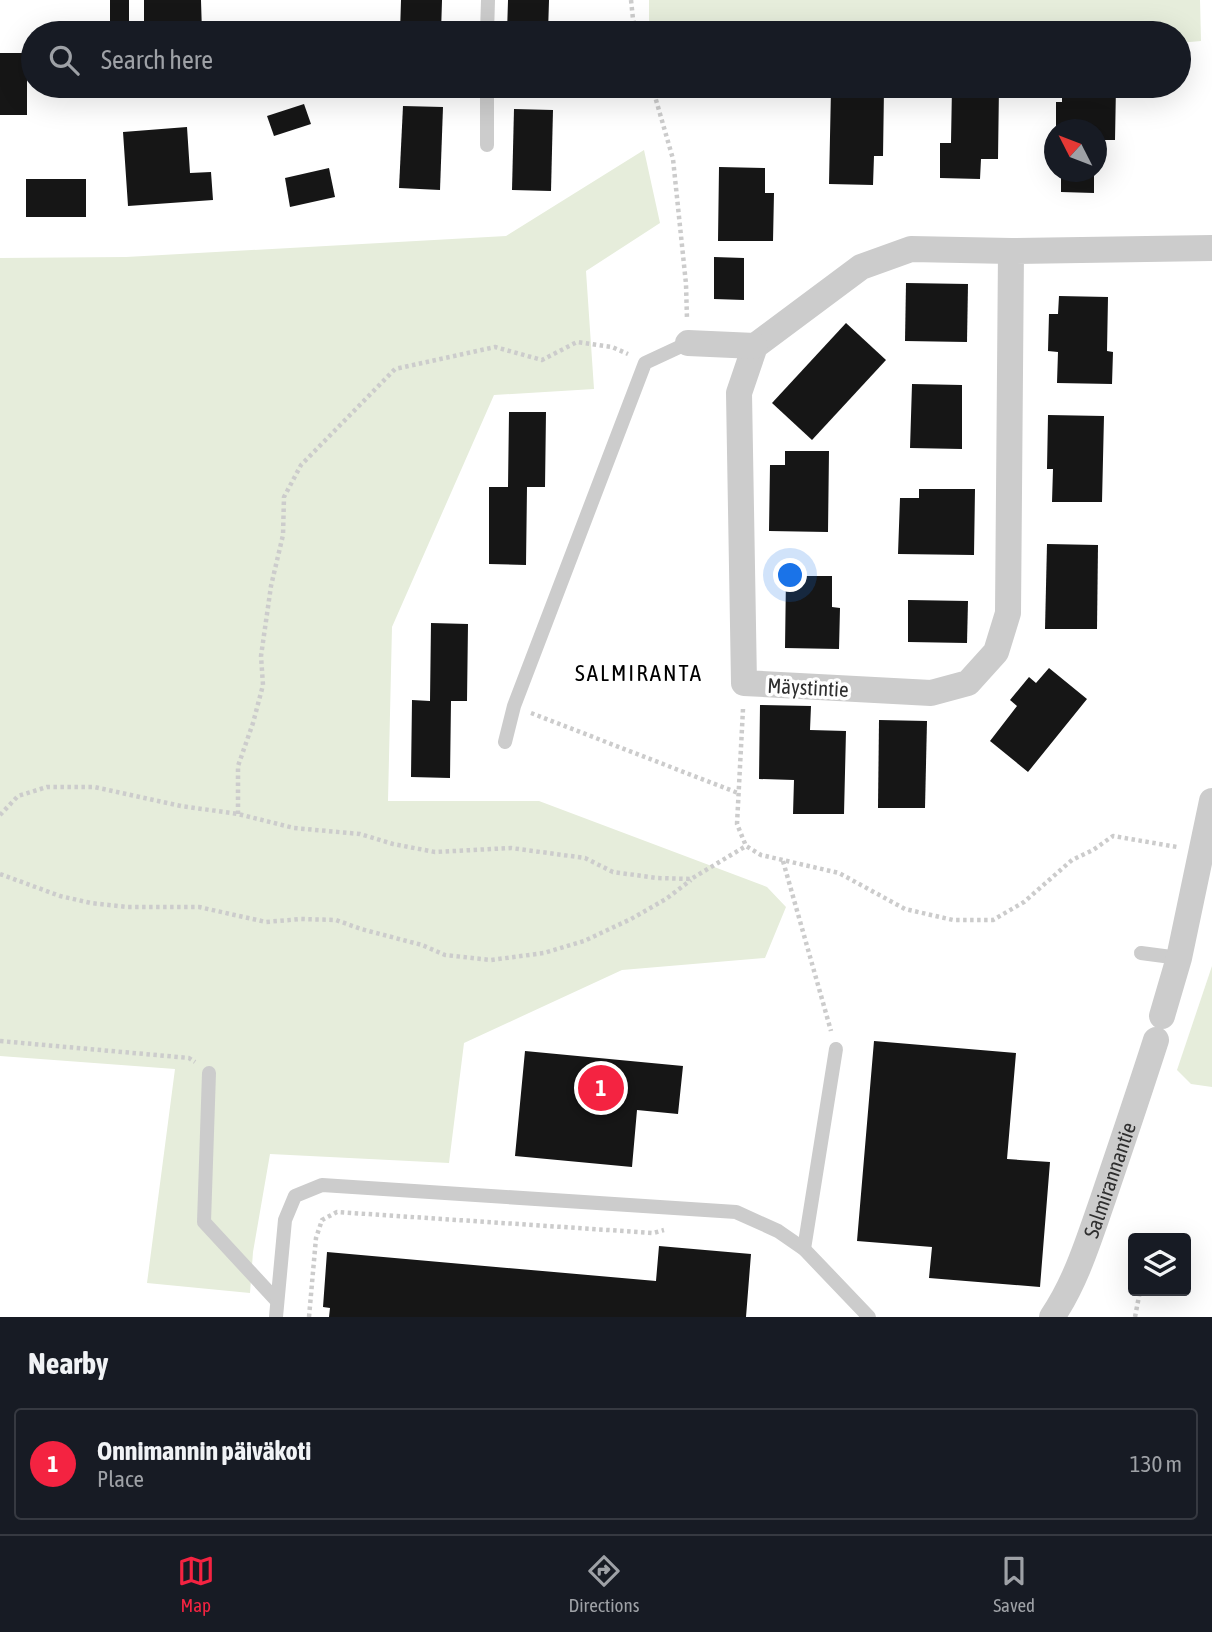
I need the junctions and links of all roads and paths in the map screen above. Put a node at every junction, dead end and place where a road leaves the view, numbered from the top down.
1 (488, 0) edge
2 (631, 0) edge
3 (487, 21) edge
4 (634, 21) edge
5 (487, 98) edge
6 (655, 98) edge
7 (486, 145) dead end
8 (1212, 248) edge
9 (1011, 251) junction
10 (686, 285) dead end
11 (688, 343) joint
12 (755, 346) junction
13 (645, 363) junction
14 (744, 683) junction
15 (514, 706) junction
16 (505, 742) dead end
17 (738, 793) junction
18 (1212, 801) edge
19 (238, 814) junction
20 (0, 815) edge
21 (746, 846) junction
22 (1201, 852) junction
23 (783, 860) junction
24 (0, 874) edge
25 (691, 879) junction
26 (1141, 953) dead end
27 (1179, 958) junction
28 (0, 1041) edge
29 (836, 1049) joint
30 (209, 1073) joint
31 (665, 1230) dead end
32 (804, 1250) junction
33 (1139, 1296) edge
34 (277, 1301) junction
35 (276, 1317) edge
36 (309, 1317) edge
37 (869, 1317) edge
38 (1052, 1317) edge
39 (1135, 1317) edge

1 - 3 lane
2 - 4 path
5 - 7 lane
6 - 10 path
8 - 9 street
9 - 12 street
9 - 14 street, Mäystintie
11 - 12 street
11 - 13 lane
12 - 14 street, Mäystintie
13 - 15 lane
13 - 19 path
14 - 17 path
15 - 16 lane
15 - 17 path
17 - 21 path
18 - 22 street, Salmirannantie
19 - 20 path
19 - 25 path
21 - 23 path
21 - 25 path
22 - 23 path
22 - 27 street, Salmirannantie
23 - 29 path
24 - 25 path
26 - 27 lane
27 - 38 street, Salmirannantie
28 - 30 path
29 - 32 lane
30 - 34 lane
31 - 36 path
32 - 34 lane
32 - 37 lane
33 - 39 path
34 - 35 lane

